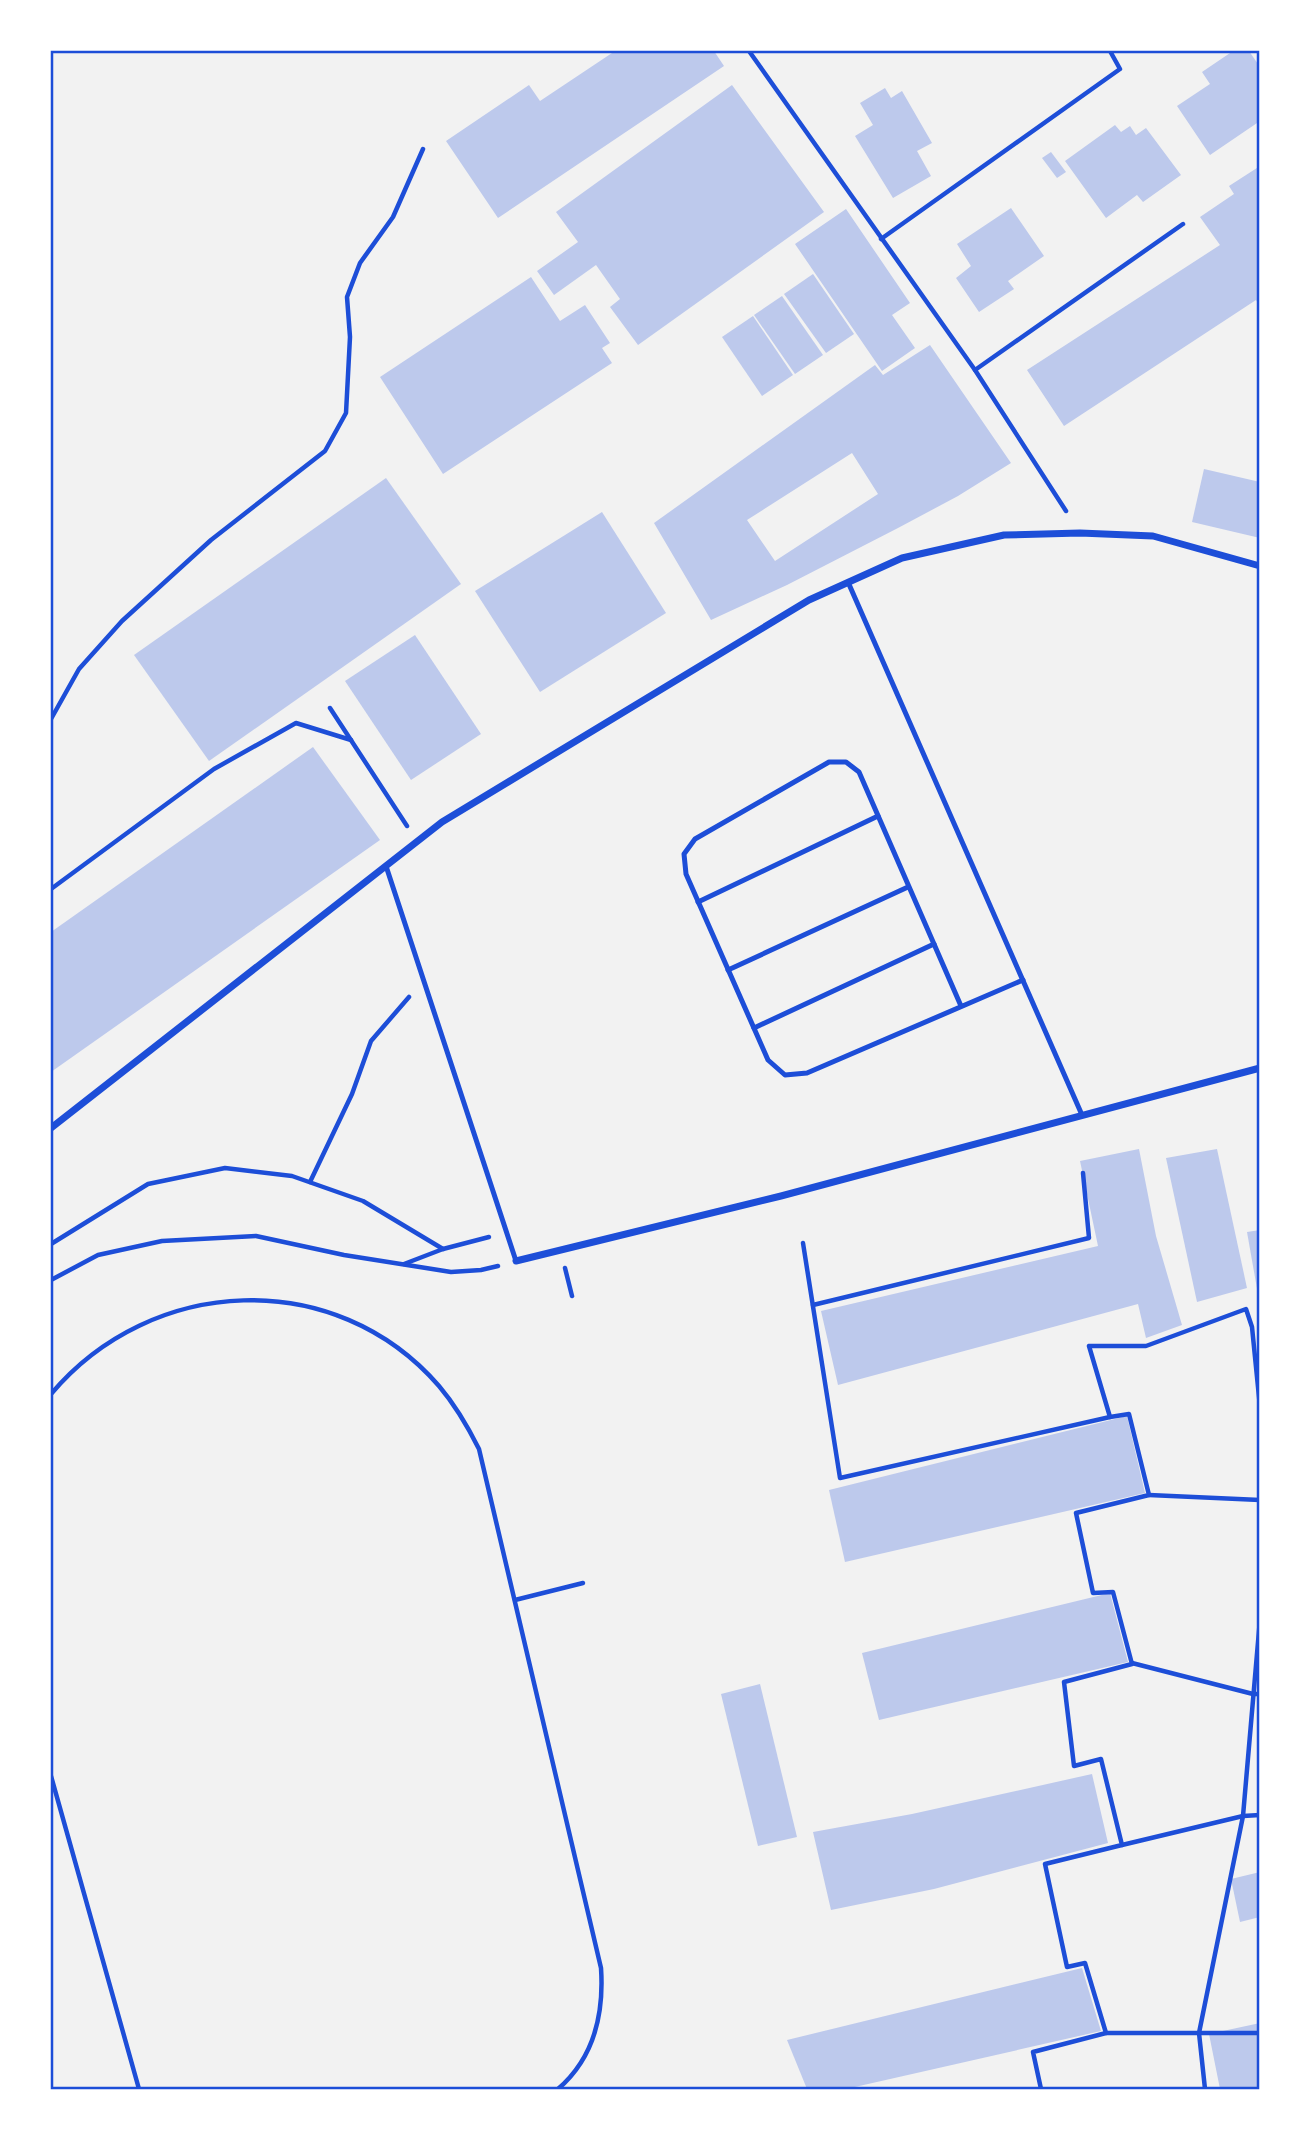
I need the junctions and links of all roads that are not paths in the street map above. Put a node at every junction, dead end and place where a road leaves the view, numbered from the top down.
1 (1260, 566) edge
2 (848, 582) junction
3 (878, 816) junction
4 (386, 866) junction
5 (908, 887) junction
6 (698, 902) junction
7 (934, 944) junction
8 (728, 970) junction
9 (1023, 980) junction
10 (961, 1006) junction
11 (754, 1028) junction
12 (1260, 1068) edge
13 (1082, 1115) junction
14 (51, 1128) edge
15 (516, 1261) joint

1 - 2 street
2 - 4 street
2 - 9 lane
3 - 5 lane
3 - 6 lane
3 - 6 lane
4 - 14 street
4 - 15 lane
5 - 7 lane
5 - 8 lane
6 - 8 lane
7 - 10 lane
7 - 11 lane
8 - 11 lane
9 - 10 lane
9 - 13 lane
10 - 11 lane
12 - 13 street
13 - 15 street

